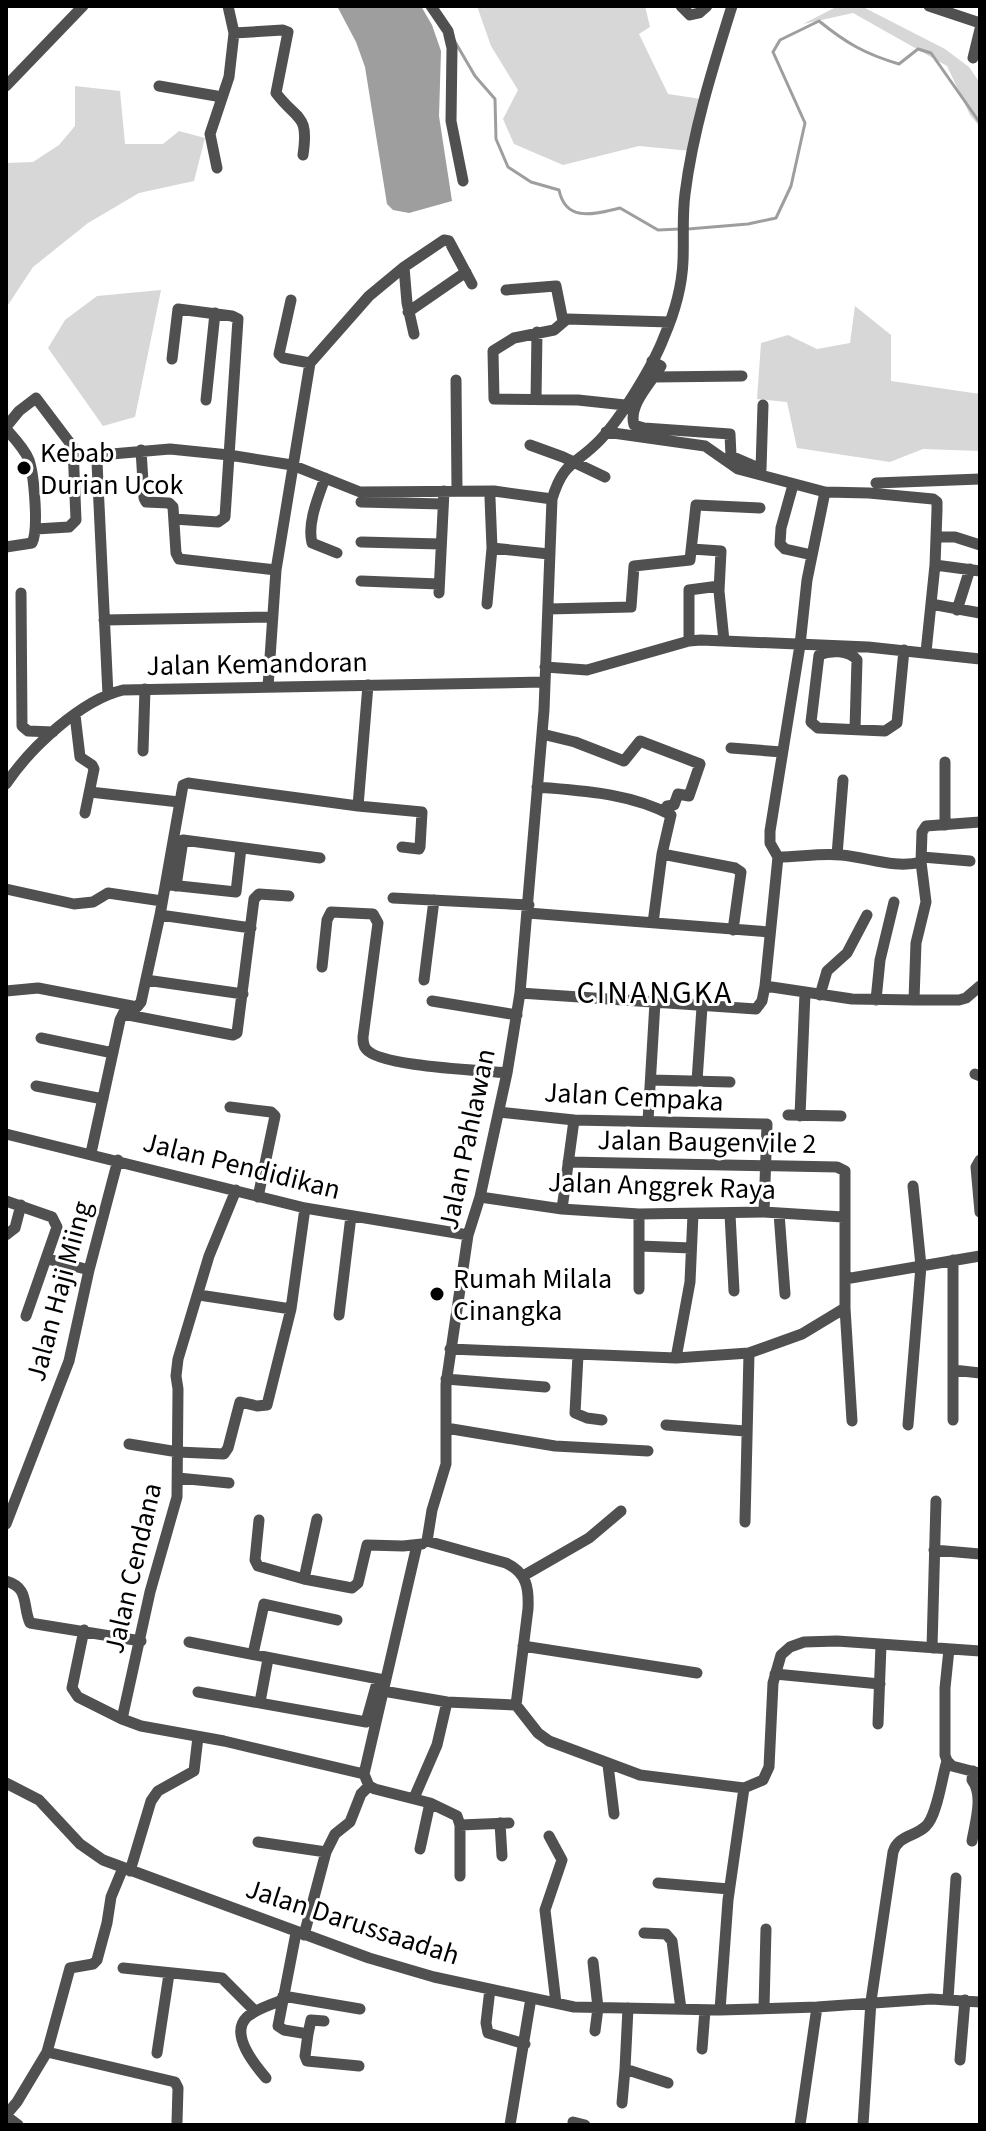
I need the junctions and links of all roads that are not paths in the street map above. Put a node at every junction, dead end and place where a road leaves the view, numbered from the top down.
1 (83, 6) edge
2 (228, 6) edge
3 (431, 6) edge
4 (681, 6) edge
5 (707, 6) edge
6 (732, 6) edge
7 (929, 6) edge
8 (980, 26) edge
9 (234, 33) junction
10 (973, 58) dead end
11 (6, 86) edge
12 (159, 86) dead end
13 (222, 97) junction
14 (303, 155) dead end
15 (217, 168) dead end
16 (463, 181) dead end
17 (404, 267) junction
18 (466, 272) junction
19 (472, 284) dead end
20 (506, 290) dead end
21 (291, 300) dead end
22 (408, 312) junction
23 (215, 313) junction
24 (563, 321) junction
25 (670, 322) junction
26 (537, 332) junction
27 (414, 334) dead end
28 (172, 359) dead end
29 (652, 361) junction
30 (310, 363) junction
31 (742, 376) dead end
32 (655, 377) junction
33 (456, 380) dead end
34 (536, 399) junction
35 (206, 400) dead end
36 (625, 405) junction
37 (763, 405) dead end
38 (6, 428) edge
39 (606, 432) junction
40 (530, 445) dead end
41 (141, 450) junction
42 (229, 455) junction
43 (573, 462) junction
44 (292, 465) junction
45 (605, 477) dead end
46 (325, 478) junction
47 (980, 479) edge
48 (793, 485) junction
49 (881, 488) junction
50 (450, 490) junction
51 (825, 492) junction
52 (490, 498) dead end
53 (552, 499) junction
54 (361, 502) dead end
55 (443, 504) junction
56 (760, 508) dead end
57 (174, 519) junction
58 (36, 529) junction
59 (936, 537) junction
60 (361, 542) dead end
61 (441, 544) junction
62 (980, 545) edge
63 (6, 547) edge
64 (492, 548) junction
65 (692, 549) junction
66 (337, 553) dead end
67 (549, 554) junction
68 (812, 555) junction
69 (935, 565) junction
70 (276, 570) junction
71 (975, 570) edge
72 (361, 581) dead end
73 (719, 586) junction
74 (21, 593) dead end
75 (487, 604) dead end
76 (931, 604) junction
77 (548, 609) junction
78 (957, 610) junction
79 (980, 613) edge
80 (272, 617) junction
81 (104, 620) junction
82 (689, 641) junction
83 (724, 641) junction
84 (800, 645) junction
85 (904, 650) junction
86 (926, 652) junction
87 (980, 659) edge
88 (545, 667) junction
89 (544, 682) junction
90 (368, 685) junction
91 (268, 687) junction
92 (145, 689) junction
93 (108, 695) junction
94 (75, 715) junction
95 (855, 729) junction
96 (53, 732) junction
97 (542, 734) junction
98 (731, 748) dead end
99 (143, 751) dead end
100 (782, 752) junction
101 (945, 762) dead end
102 (843, 780) dead end
103 (6, 784) edge
104 (537, 787) junction
105 (90, 792) junction
106 (179, 802) junction
107 (358, 806) junction
108 (664, 811) junction
109 (85, 813) dead end
110 (980, 822) edge
111 (945, 825) junction
112 (402, 847) dead end
113 (241, 848) junction
114 (662, 854) junction
115 (837, 855) junction
116 (778, 857) junction
117 (320, 858) dead end
118 (921, 859) junction
119 (970, 861) dead end
120 (171, 885) junction
121 (6, 889) edge
122 (289, 896) dead end
123 (393, 898) dead end
124 (925, 899) junction
125 (434, 900) junction
126 (162, 901) junction
127 (894, 902) dead end
128 (939, 904) dead end
129 (529, 909) junction
130 (160, 915) junction
131 (867, 915) dead end
132 (653, 923) junction
133 (251, 928) junction
134 (733, 930) junction
135 (769, 932) junction
136 (322, 967) dead end
137 (146, 980) junction
138 (424, 980) dead end
139 (765, 986) junction
140 (980, 986) edge
141 (6, 991) edge
142 (520, 993) junction
143 (805, 993) junction
144 (243, 994) junction
145 (820, 995) junction
146 (876, 1000) junction
147 (914, 1000) junction
148 (432, 1001) dead end
149 (655, 1002) junction
150 (702, 1007) junction
151 (125, 1010) junction
152 (517, 1015) junction
153 (41, 1038) dead end
154 (113, 1053) junction
155 (507, 1073) junction
156 (651, 1080) junction
157 (697, 1081) junction
158 (730, 1082) dead end
159 (36, 1086) dead end
160 (103, 1099) junction
161 (230, 1107) dead end
162 (499, 1112) junction
163 (841, 1116) dead end
164 (574, 1120) junction
165 (648, 1121) junction
166 (6, 1134) edge
167 (91, 1153) junction
168 (118, 1160) junction
169 (980, 1160) edge
170 (568, 1162) junction
171 (766, 1164) junction
172 (913, 1186) dead end
173 (236, 1190) junction
174 (258, 1197) junction
175 (480, 1197) junction
176 (6, 1201) edge
177 (21, 1205) junction
178 (305, 1208) junction
179 (562, 1209) junction
180 (764, 1212) junction
181 (980, 1212) edge
182 (779, 1213) junction
183 (639, 1214) junction
184 (693, 1214) junction
185 (730, 1214) junction
186 (351, 1216) junction
187 (843, 1217) junction
188 (6, 1235) edge
189 (468, 1235) junction
190 (640, 1246) junction
191 (691, 1248) junction
192 (980, 1256) edge
193 (48, 1259) junction
194 (953, 1260) junction
195 (921, 1266) junction
196 (89, 1270) junction
197 (845, 1279) junction
198 (639, 1289) dead end
199 (734, 1291) dead end
200 (785, 1294) dead end
201 (199, 1295) junction
202 (845, 1308) junction
203 (291, 1309) junction
204 (339, 1315) dead end
205 (26, 1316) dead end
206 (450, 1349) junction
207 (749, 1353) junction
208 (578, 1355) junction
209 (676, 1358) junction
210 (953, 1370) junction
211 (980, 1373) edge
212 (446, 1379) junction
213 (545, 1387) dead end
214 (602, 1420) dead end
215 (953, 1420) dead end
216 (852, 1421) dead end
217 (666, 1425) dead end
218 (908, 1425) dead end
219 (446, 1428) junction
220 (745, 1431) junction
221 (129, 1444) dead end
222 (648, 1451) dead end
223 (178, 1452) junction
224 (178, 1478) junction
225 (229, 1483) dead end
226 (936, 1501) dead end
227 (621, 1511) dead end
228 (317, 1519) dead end
229 (259, 1520) dead end
230 (745, 1522) dead end
231 (6, 1524) edge
232 (422, 1543) junction
233 (934, 1550) junction
234 (980, 1554) edge
235 (523, 1576) junction
236 (304, 1579) junction
237 (6, 1581) edge
238 (337, 1620) dead end
239 (84, 1630) junction
240 (141, 1641) junction
241 (189, 1642) dead end
242 (881, 1645) junction
243 (523, 1646) junction
244 (932, 1648) junction
245 (949, 1649) junction
246 (980, 1651) edge
247 (253, 1654) junction
248 (268, 1659) junction
249 (697, 1673) dead end
250 (775, 1674) junction
251 (383, 1684) junction
252 (880, 1684) junction
253 (198, 1692) dead end
254 (260, 1702) junction
255 (447, 1702) junction
256 (516, 1705) junction
257 (122, 1719) junction
258 (878, 1724) dead end
259 (198, 1737) junction
260 (947, 1761) junction
261 (608, 1765) junction
262 (976, 1772) edge
263 (366, 1780) junction
264 (6, 1783) edge
265 (744, 1788) junction
266 (414, 1798) junction
267 (430, 1803) junction
268 (614, 1814) dead end
269 (460, 1825) junction
270 (549, 1836) dead end
271 (972, 1841) dead end
272 (258, 1842) dead end
273 (420, 1849) dead end
274 (326, 1852) junction
275 (502, 1856) dead end
276 (127, 1870) junction
277 (460, 1876) dead end
278 (956, 1878) dead end
279 (658, 1883) dead end
280 (729, 1889) junction
281 (766, 1929) dead end
282 (644, 1933) dead end
283 (300, 1934) junction
284 (593, 1962) dead end
285 (123, 1968) dead end
286 (169, 1974) junction
287 (490, 1989) junction
288 (282, 1998) junction
289 (531, 1998) junction
290 (948, 1999) junction
291 (965, 2000) junction
292 (871, 2001) junction
293 (980, 2002) edge
294 (556, 2003) junction
295 (817, 2007) junction
296 (598, 2008) junction
297 (628, 2008) junction
298 (764, 2008) junction
299 (360, 2009) dead end
300 (681, 2009) junction
301 (705, 2010) junction
302 (720, 2010) junction
303 (255, 2011) junction
304 (324, 2021) dead end
305 (595, 2031) dead end
306 (308, 2034) junction
307 (525, 2044) junction
308 (702, 2049) dead end
309 (47, 2052) junction
310 (157, 2053) dead end
311 (960, 2060) dead end
312 (359, 2066) dead end
313 (625, 2069) junction
314 (266, 2078) dead end
315 (668, 2083) dead end
316 (622, 2103) dead end
317 (6, 2115) edge
318 (177, 2122) dead end
319 (18, 2125) edge
320 (510, 2125) edge
321 (573, 2125) edge
322 (585, 2125) edge
323 (800, 2125) edge
324 (863, 2125) edge

1 - 11 street
2 - 9 street
3 - 16 street
4 - 5 street
6 - 25 street, Jalan Pahlawan
7 - 8 street
8 - 10 street
9 - 13 street
9 - 14 street
12 - 13 street
13 - 15 street
17 - 18 street
17 - 22 street
17 - 30 street
18 - 19 street
18 - 22 street
20 - 24 street
21 - 30 street
22 - 27 street
23 - 28 street
23 - 35 street
23 - 42 street
24 - 25 street
24 - 26 street
25 - 29 street, Jalan Pahlawan
26 - 34 street
26 - 34 street
29 - 32 street
29 - 36 street, Jalan Pahlawan
30 - 44 street
31 - 32 street
32 - 37 street
33 - 50 street
34 - 36 street
36 - 39 street, Jalan Pahlawan
38 - 58 street
38 - 58 street
39 - 43 street, Jalan Pahlawan
39 - 48 street
40 - 43 street
41 - 42 street
41 - 57 street
41 - 81 street
42 - 44 street
42 - 57 street
43 - 45 street
43 - 53 street, Jalan Pahlawan
44 - 46 street
44 - 70 street
46 - 50 street
46 - 66 street
47 - 49 street
48 - 51 street
48 - 68 street
49 - 51 street
49 - 59 street
50 - 53 street
50 - 55 street
51 - 68 street
52 - 64 street
53 - 67 street, Jalan Pahlawan
54 - 55 street
55 - 61 street
56 - 65 street
57 - 70 street
58 - 63 street
59 - 62 street
59 - 69 street
60 - 61 street
61 - 72 street
64 - 67 street
64 - 75 street
65 - 73 street
65 - 77 street
67 - 77 street, Jalan Pahlawan
68 - 84 street
69 - 71 street
69 - 76 street
70 - 80 street
71 - 78 street
73 - 82 street
73 - 83 street
74 - 96 street
76 - 78 street
76 - 86 street
77 - 88 street, Jalan Pahlawan
78 - 79 street
80 - 81 street
80 - 91 street
81 - 93 street
82 - 83 street
82 - 88 street
83 - 84 street
84 - 85 street
84 - 100 street
85 - 86 street
85 - 95 street
86 - 87 street
88 - 89 street, Jalan Pahlawan
89 - 90 street, Jalan Kemandoran
89 - 97 street, Jalan Pahlawan
90 - 91 street, Jalan Kemandoran
90 - 107 street
91 - 92 street, Jalan Kemandoran
92 - 93 street, Jalan Kemandoran
92 - 99 street
93 - 94 street, Jalan Kemandoran
94 - 96 street, Jalan Kemandoran
94 - 105 street
95 - 95 street
96 - 103 street, Jalan Kemandoran
97 - 104 street, Jalan Pahlawan
97 - 108 street
98 - 100 street
100 - 116 street
101 - 111 street
102 - 115 street
104 - 108 street
104 - 129 street, Jalan Pahlawan
105 - 106 street
105 - 109 street
106 - 107 street
106 - 120 street
107 - 112 street
108 - 114 street
110 - 111 street
111 - 118 street
113 - 117 street
113 - 120 street
113 - 120 street
114 - 132 street
114 - 134 street
115 - 116 street
115 - 118 street
116 - 135 street
118 - 119 street
118 - 124 street
120 - 126 street
121 - 126 street
122 - 133 street
123 - 125 street
124 - 128 street
124 - 147 street
125 - 129 street
125 - 138 street
126 - 130 street
127 - 146 street
129 - 132 street
129 - 142 street, Jalan Pahlawan
130 - 133 street
130 - 137 street
131 - 145 street
132 - 134 street
133 - 144 street
134 - 135 street
135 - 139 street
136 - 155 street
137 - 144 street
137 - 151 street
139 - 143 street
139 - 150 street
140 - 147 street
141 - 151 street
142 - 149 street
142 - 152 street, Jalan Pahlawan
143 - 145 street
143 - 163 street
144 - 151 street
145 - 146 street
146 - 147 street
148 - 152 street
149 - 150 street
149 - 156 street
150 - 157 street
151 - 154 street
152 - 155 street, Jalan Pahlawan
153 - 154 street
154 - 160 street
155 - 162 street, Jalan Pahlawan
156 - 157 street
156 - 165 street
157 - 158 street
159 - 160 street
160 - 167 street
161 - 174 street
162 - 164 street, Jalan Cempaka
162 - 175 street, Jalan Pahlawan
164 - 165 street, Jalan Cempaka
164 - 170 street
165 - 171 street, Jalan Cempaka
166 - 167 street, Jalan Pendidikan
167 - 168 street, Jalan Pendidikan
168 - 173 street, Jalan Pendidikan
168 - 196 street, Jalan Haji Miing
169 - 181 street
170 - 171 street, Jalan Baugenvile 2
170 - 179 street
171 - 180 street
171 - 187 street, Jalan Baugenvile 2
172 - 195 street
173 - 174 street, Jalan Pendidikan
173 - 201 street, Jalan Cendana
174 - 178 street, Jalan Pendidikan
175 - 179 street, Jalan Anggrek Raya
175 - 189 street, Jalan Pahlawan
176 - 177 street
177 - 188 street
177 - 193 street
178 - 186 street, Jalan Pendidikan
178 - 203 street
179 - 183 street, Jalan Anggrek Raya
180 - 182 street, Jalan Anggrek Raya
180 - 185 street, Jalan Anggrek Raya
182 - 187 street, Jalan Anggrek Raya
182 - 200 street
183 - 184 street, Jalan Anggrek Raya
183 - 190 street
184 - 185 street, Jalan Anggrek Raya
184 - 191 street
185 - 199 street
186 - 189 street, Jalan Pendidikan
186 - 204 street
187 - 197 street
189 - 206 street, Jalan Pahlawan
190 - 191 street
190 - 198 street
191 - 209 street
192 - 194 street
193 - 196 street
193 - 205 street
194 - 195 street
194 - 210 street
195 - 197 street
195 - 218 street
196 - 231 street, Jalan Haji Miing
197 - 202 street
201 - 203 street
201 - 223 street, Jalan Cendana
202 - 207 street
202 - 216 street
203 - 223 street
206 - 208 street
206 - 212 street, Jalan Pahlawan
207 - 209 street
207 - 220 street
208 - 209 street
208 - 214 street
210 - 211 street
210 - 215 street
212 - 213 street
212 - 219 street, Jalan Pahlawan
217 - 220 street
219 - 222 street
219 - 232 street, Jalan Pahlawan
220 - 230 street
221 - 223 street
223 - 224 street, Jalan Cendana
224 - 225 street
224 - 240 street, Jalan Cendana
226 - 233 street
227 - 235 street
228 - 236 street
229 - 236 street
232 - 235 street
232 - 236 street
232 - 251 street, Jalan Pahlawan
233 - 234 street
233 - 244 street
235 - 243 street
237 - 239 street
238 - 247 street
239 - 240 street
239 - 257 street
240 - 257 street, Jalan Cendana
241 - 247 street
242 - 244 street
242 - 250 street
242 - 252 street
243 - 249 street
243 - 256 street
244 - 245 street
245 - 246 street
245 - 260 street
247 - 248 street
248 - 251 street
248 - 254 street
250 - 252 street
250 - 265 street
251 - 254 street
251 - 255 street
251 - 263 street
252 - 258 street
253 - 254 street
255 - 256 street
255 - 266 street
256 - 261 street
257 - 259 street
259 - 263 street
259 - 276 street
260 - 262 street
260 - 292 street
261 - 265 street
261 - 268 street
262 - 271 street
263 - 266 street
263 - 274 street
264 - 276 street, Jalan Darussaadah
265 - 280 street
266 - 267 street
267 - 269 street
267 - 273 street
269 - 275 street
269 - 277 street
270 - 294 street
272 - 274 street
274 - 283 street
276 - 283 street, Jalan Darussaadah
276 - 309 street
278 - 290 street
279 - 280 street
280 - 302 street
281 - 298 street
282 - 300 street
283 - 287 street, Jalan Darussaadah
283 - 288 street
284 - 296 street
285 - 286 street
286 - 303 street
286 - 310 street
287 - 289 street, Jalan Darussaadah
287 - 307 street
288 - 299 street
288 - 303 street
288 - 306 street
289 - 294 street, Jalan Darussaadah
289 - 307 street
290 - 291 street, Jalan Darussaadah
290 - 292 street, Jalan Darussaadah
291 - 293 street, Jalan Darussaadah
291 - 311 street
292 - 295 street, Jalan Darussaadah
292 - 324 street
294 - 296 street, Jalan Darussaadah
295 - 298 street, Jalan Darussaadah
295 - 323 street
296 - 297 street, Jalan Darussaadah
296 - 305 street
297 - 300 street, Jalan Darussaadah
297 - 313 street
298 - 302 street, Jalan Darussaadah
300 - 301 street, Jalan Darussaadah
301 - 302 street, Jalan Darussaadah
301 - 308 street
303 - 314 street
304 - 306 street
306 - 312 street
307 - 320 street
309 - 317 street
309 - 318 street
313 - 315 street
313 - 316 street
317 - 319 street
321 - 322 street

